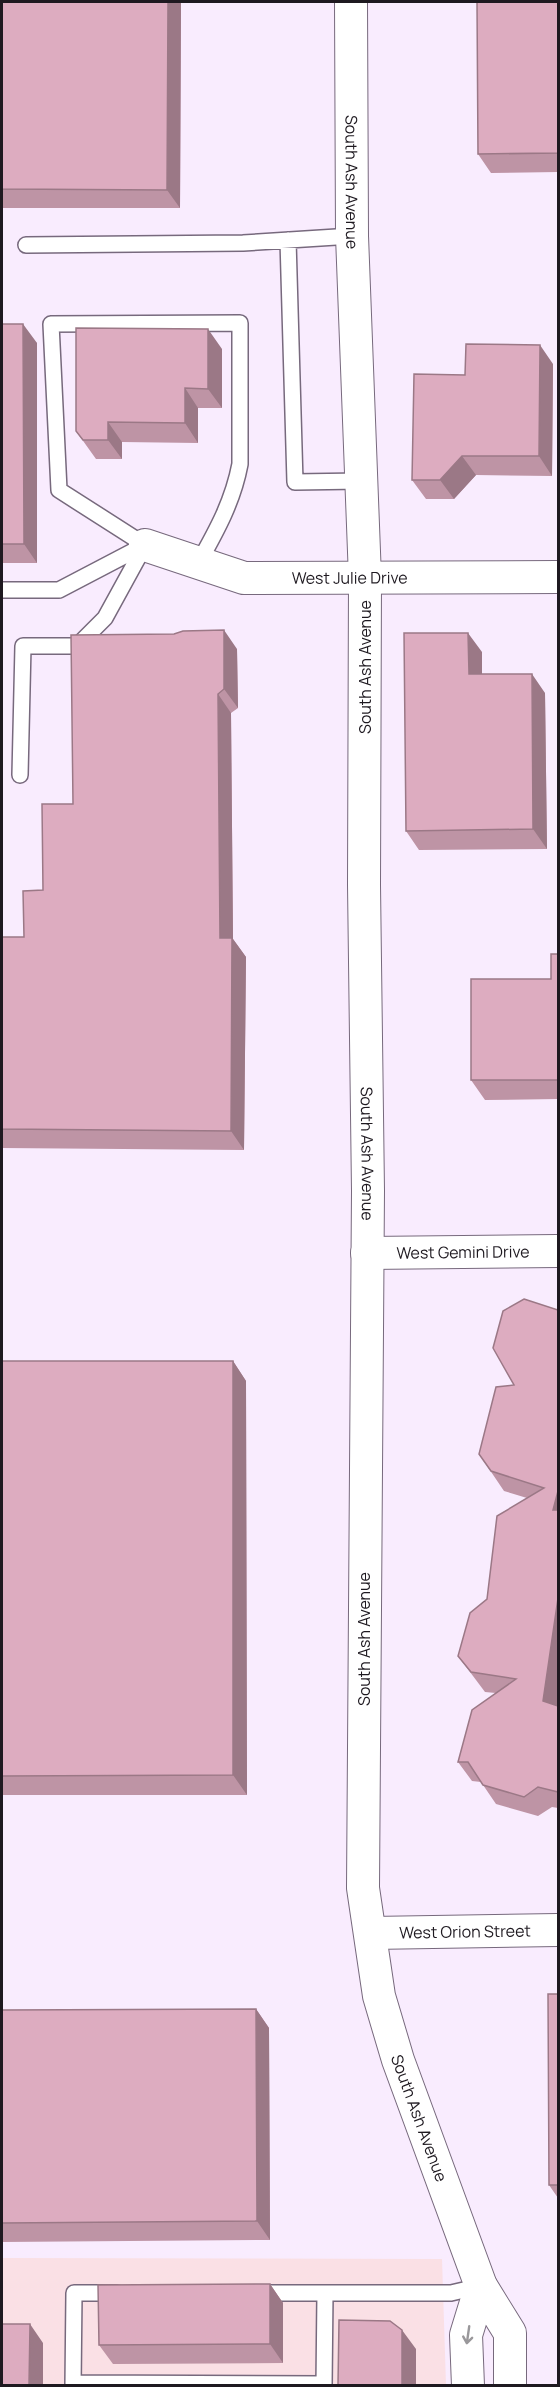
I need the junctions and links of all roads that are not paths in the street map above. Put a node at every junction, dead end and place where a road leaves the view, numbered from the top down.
1 (351, 2) edge
2 (352, 236) junction
3 (288, 240) junction
4 (26, 246) dead end
5 (361, 481) junction
6 (145, 545) junction
7 (199, 562) junction
8 (558, 577) edge
9 (365, 578) junction
10 (2, 590) edge
11 (20, 775) dead end
12 (558, 1251) edge
13 (367, 1253) junction
14 (558, 1930) edge
15 (371, 1933) junction
16 (481, 2286) junction
17 (134, 2293) edge
18 (242, 2293) edge
19 (325, 2293) junction
20 (73, 2384) edge
21 (143, 2384) edge
22 (324, 2385) edge
23 (468, 2385) edge
24 (510, 2385) edge

1 - 2 street, South Ash Avenue
2 - 3 lane
2 - 5 street, South Ash Avenue
3 - 4 lane
3 - 5 lane
5 - 9 street, South Ash Avenue
6 - 7 street, West Julie Drive
6 - 7 lane
6 - 10 lane
6 - 11 lane
7 - 9 street, West Julie Drive
8 - 9 street, West Julie Drive
9 - 13 street, South Ash Avenue
12 - 13 street, West Gemini Drive
13 - 15 street, South Ash Avenue
14 - 15 street, West Orion Street
15 - 16 street, South Ash Avenue
16 - 19 lane
16 -> 23 street
16 - 24 street, South Ash Avenue
17 - 20 lane
18 - 19 lane
19 - 22 lane
20 - 21 lane
21 - 22 lane

